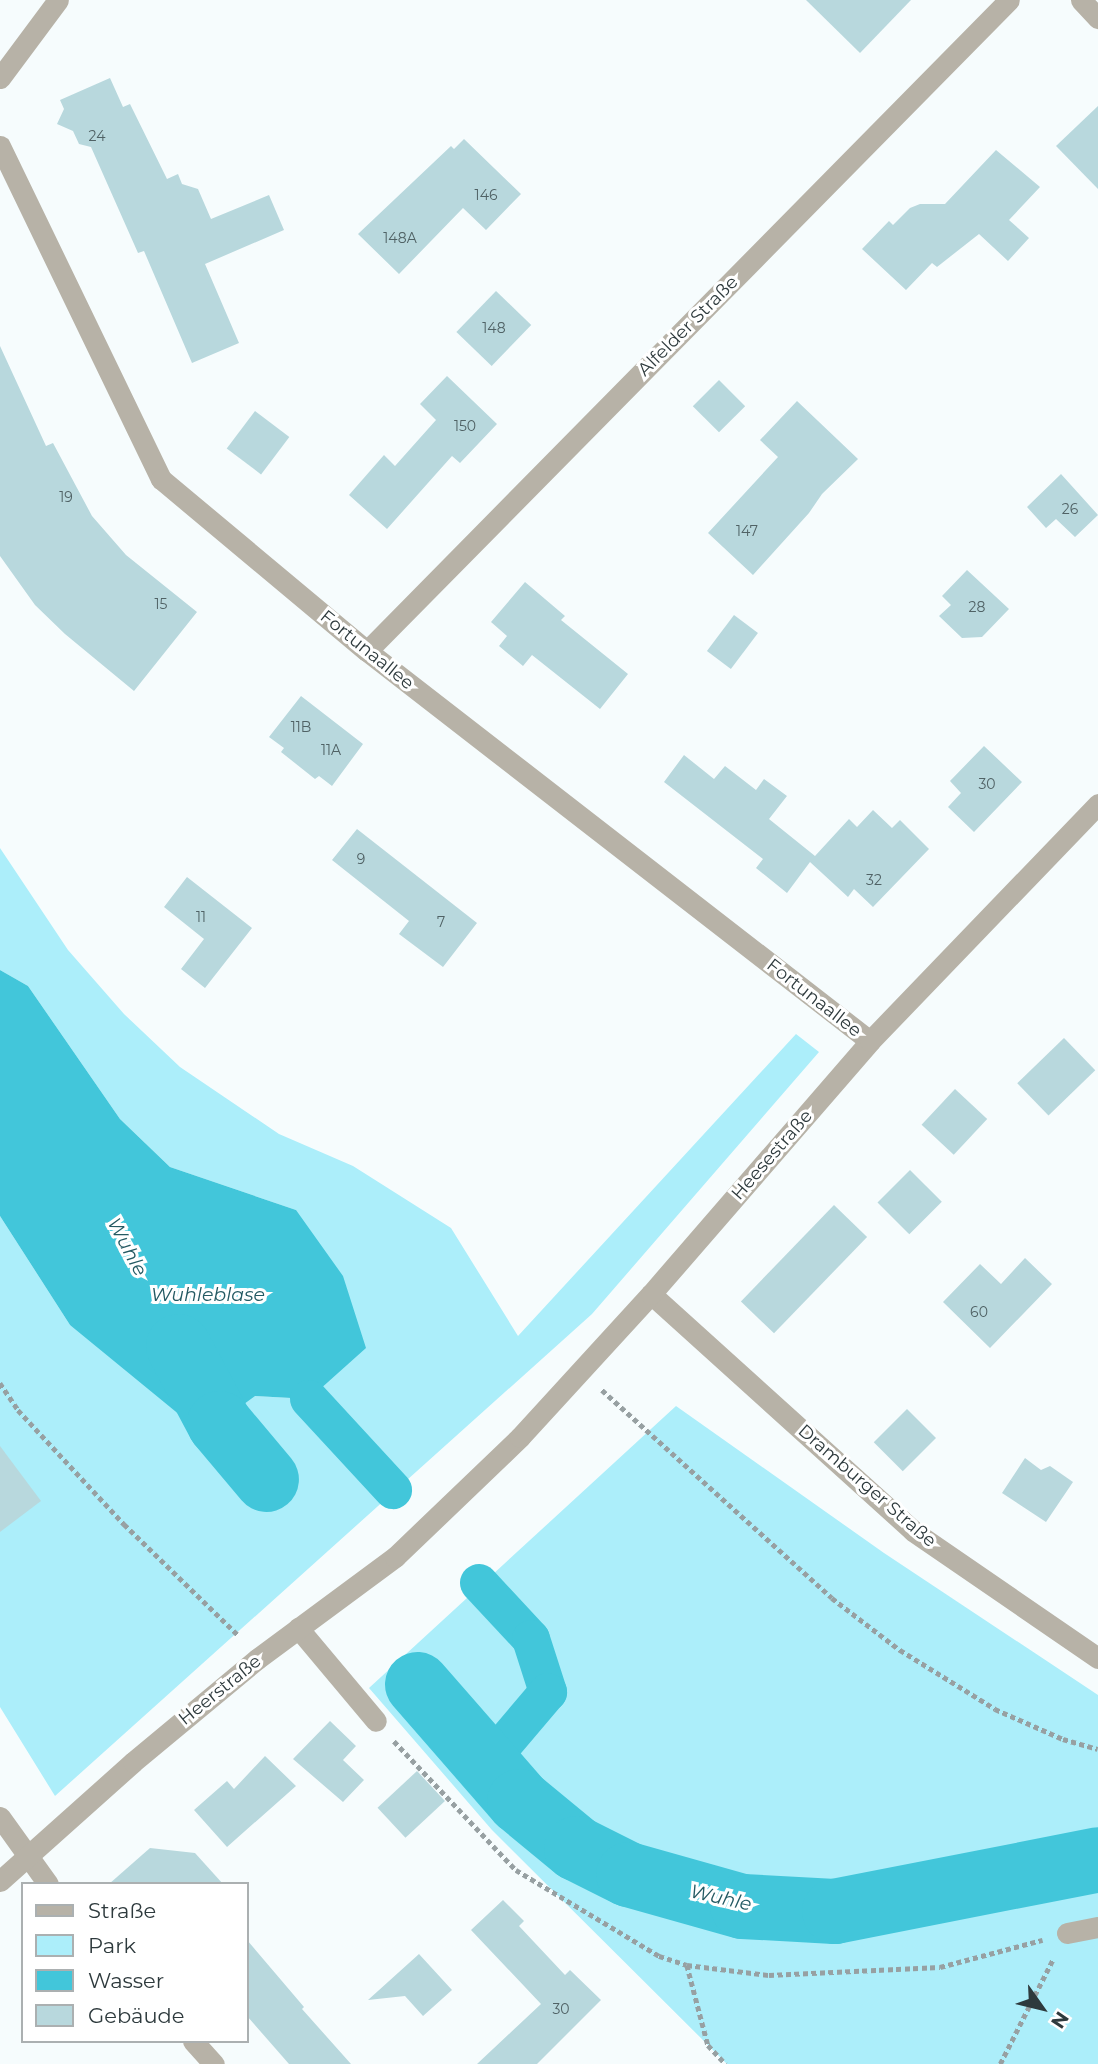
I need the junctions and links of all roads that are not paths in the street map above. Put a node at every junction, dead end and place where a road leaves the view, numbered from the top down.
1 (58, 0) edge
2 (1009, 0) edge
3 (1081, 0) edge
4 (1098, 18) edge
5 (0, 78) edge
6 (0, 146) edge
7 (368, 652) junction
8 (1098, 804) edge
9 (870, 1041) junction
10 (651, 1294) junction
11 (447, 1508) joint
12 (298, 1628) junction
13 (1098, 1658) edge
14 (376, 1721) road end
15 (0, 1817) edge
16 (28, 1856) junction
17 (0, 1881) edge
18 (47, 1882) edge
19 (1098, 1927) edge
20 (1067, 1933) road end
21 (195, 2043) edge
22 (214, 2064) edge

1 - 5 street
2 - 7 street, Alfelder Straße
3 - 4 street
6 - 7 street, Fortunaallee
7 - 9 street, Fortunaallee
8 - 9 street, Heesestraße
9 - 10 street, Heesestraße
10 - 11 street, Heesestraße
10 - 13 street, Dramburger Straße
11 - 12 street, Heerstraße
12 - 14 street
12 - 16 street, Heerstraße
15 - 16 street
16 - 17 street, Heerstraße
16 - 18 street
19 - 20 street
21 - 22 street

